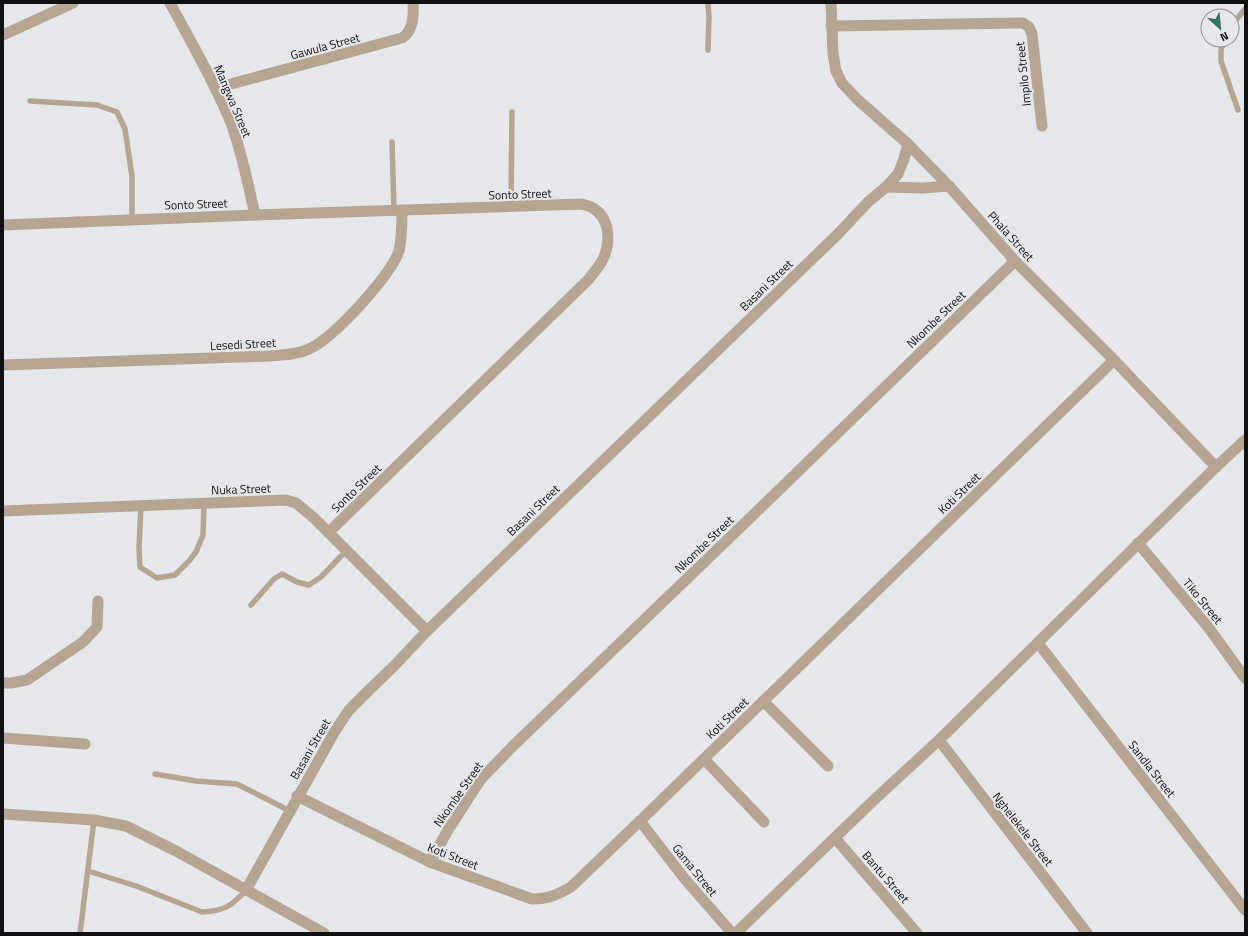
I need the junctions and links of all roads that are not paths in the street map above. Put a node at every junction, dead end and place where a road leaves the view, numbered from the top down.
1 (73, 3) edge
2 (170, 3) edge
3 (413, 3) edge
4 (708, 3) edge
5 (831, 3) edge
6 (832, 26) junction
7 (3, 35) edge
8 (1222, 48) edge
9 (708, 50) dead end
10 (216, 88) junction
11 (30, 101) dead end
12 (1238, 110) dead end
13 (512, 112) dead end
14 (1042, 126) dead end
15 (392, 142) dead end
16 (908, 144) junction
17 (949, 186) junction
18 (886, 187) junction
19 (511, 207) junction
20 (398, 211) junction
21 (255, 215) junction
22 (132, 220) junction
23 (3, 225) edge
24 (1015, 261) junction
25 (1114, 360) junction
26 (3, 365) edge
27 (1245, 440) edge
28 (1216, 467) junction
29 (204, 504) junction
30 (141, 506) junction
31 (3, 511) edge
32 (329, 532) junction
33 (1138, 543) junction
34 (347, 550) junction
35 (98, 601) dead end
36 (250, 605) dead end
37 (427, 631) junction
38 (1038, 643) junction
39 (1245, 678) edge
40 (3, 683) edge
41 (764, 701) junction
42 (3, 738) edge
43 (939, 740) junction
44 (85, 744) dead end
45 (704, 759) junction
46 (828, 766) dead end
47 (155, 774) dead end
48 (297, 796) junction
49 (290, 811) junction
50 (3, 814) edge
51 (94, 820) junction
52 (640, 821) junction
53 (764, 822) dead end
54 (835, 838) junction
55 (430, 862) junction
56 (88, 871) junction
57 (246, 890) junction
58 (1245, 910) edge
59 (80, 933) edge
60 (324, 933) edge
61 (732, 933) edge
62 (736, 933) edge
63 (917, 933) edge
64 (1087, 933) edge

1 - 7 street
2 - 10 street, Mangwa Street
3 - 10 street, Gawula Street
4 - 9 lane
5 - 6 street, Phala Street
6 - 14 street, Impilo Street
6 - 16 street, Phala Street
8 - 12 lane
10 - 21 street, Mangwa Street
11 - 22 lane
13 - 19 lane
15 - 20 lane
16 - 17 street, Phala Street
16 - 18 street, Basani Street
17 - 18 street
17 - 24 street, Phala Street
18 - 37 street, Basani Street
19 - 20 street, Sonto Street
19 - 32 street, Sonto Street
20 - 21 street, Sonto Street
20 - 26 street, Lesedi Street
21 - 22 street, Sonto Street
22 - 23 street, Sonto Street
24 - 25 street, Phala Street
24 - 55 street, Nkombe Street
25 - 28 street, Phala Street
25 - 41 street, Koti Street
27 - 28 street
28 - 33 street
29 - 30 street, Nuka Street
29 - 30 lane
29 - 32 street, Nuka Street
30 - 31 street, Nuka Street
32 - 34 street, Nuka Street
33 - 38 street
33 - 39 street, Tiko Street
34 - 36 lane
34 - 37 street, Nuka Street
35 - 40 street
37 - 48 street, Basani Street
38 - 43 street
38 - 58 street, Sandla Street
41 - 45 street, Koti Street
41 - 46 street
42 - 44 street
43 - 54 street
43 - 64 street, Nghelekele Street
45 - 52 street, Koti Street
45 - 53 street
47 - 49 lane
48 - 49 street, Basani Street
48 - 55 street, Koti Street
49 - 57 street, Basani Street
50 - 51 street
51 - 56 lane
51 - 57 street
52 - 55 street, Koti Street
52 - 61 street, Gama Street
54 - 62 street
54 - 63 street, Bantu Street
56 - 57 lane
56 - 59 lane
57 - 60 street

